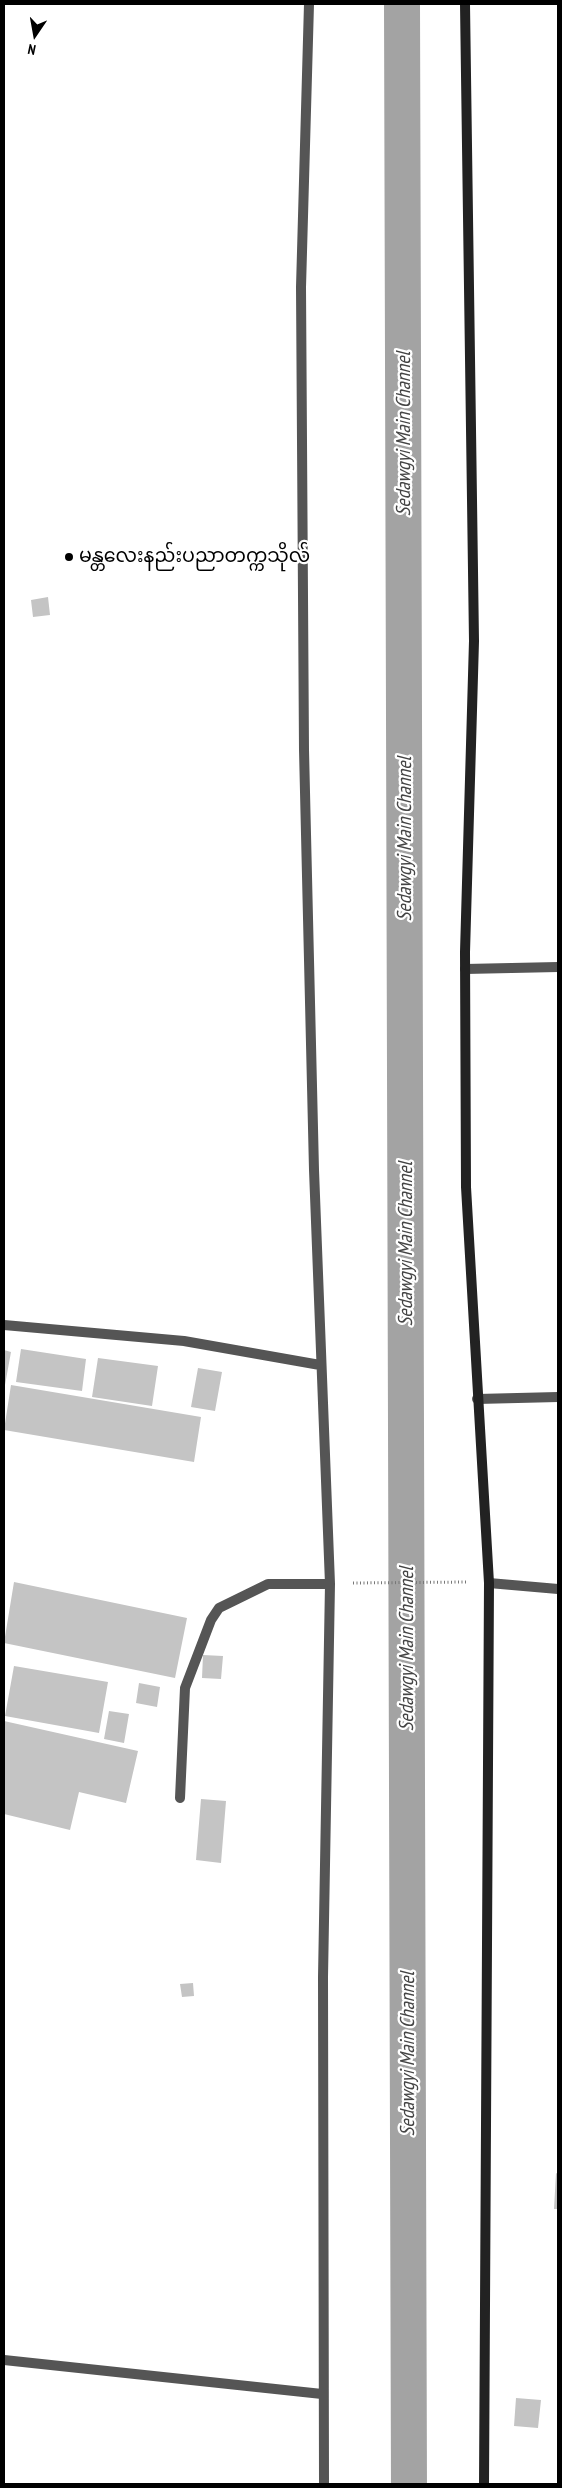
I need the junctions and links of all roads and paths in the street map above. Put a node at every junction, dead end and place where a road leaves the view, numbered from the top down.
1 (309, 4) edge
2 (464, 4) edge
3 (558, 967) edge
4 (466, 969) junction
5 (4, 1326) edge
6 (320, 1365) junction
7 (558, 1397) edge
8 (477, 1399) junction
9 (458, 1582) dead end
10 (363, 1583) dead end
11 (489, 1583) junction
12 (330, 1584) junction
13 (558, 1589) edge
14 (180, 1798) dead end
15 (4, 2360) edge
16 (322, 2394) junction
17 (324, 2484) edge
18 (484, 2484) edge

1 - 6 street
2 - 4 street
3 - 4 street
4 - 8 street
5 - 6 street
6 - 12 street
7 - 8 street
8 - 11 street
9 - 10 path
11 - 13 street
11 - 18 street
12 - 14 street
12 - 16 street
15 - 16 street
16 - 17 street

